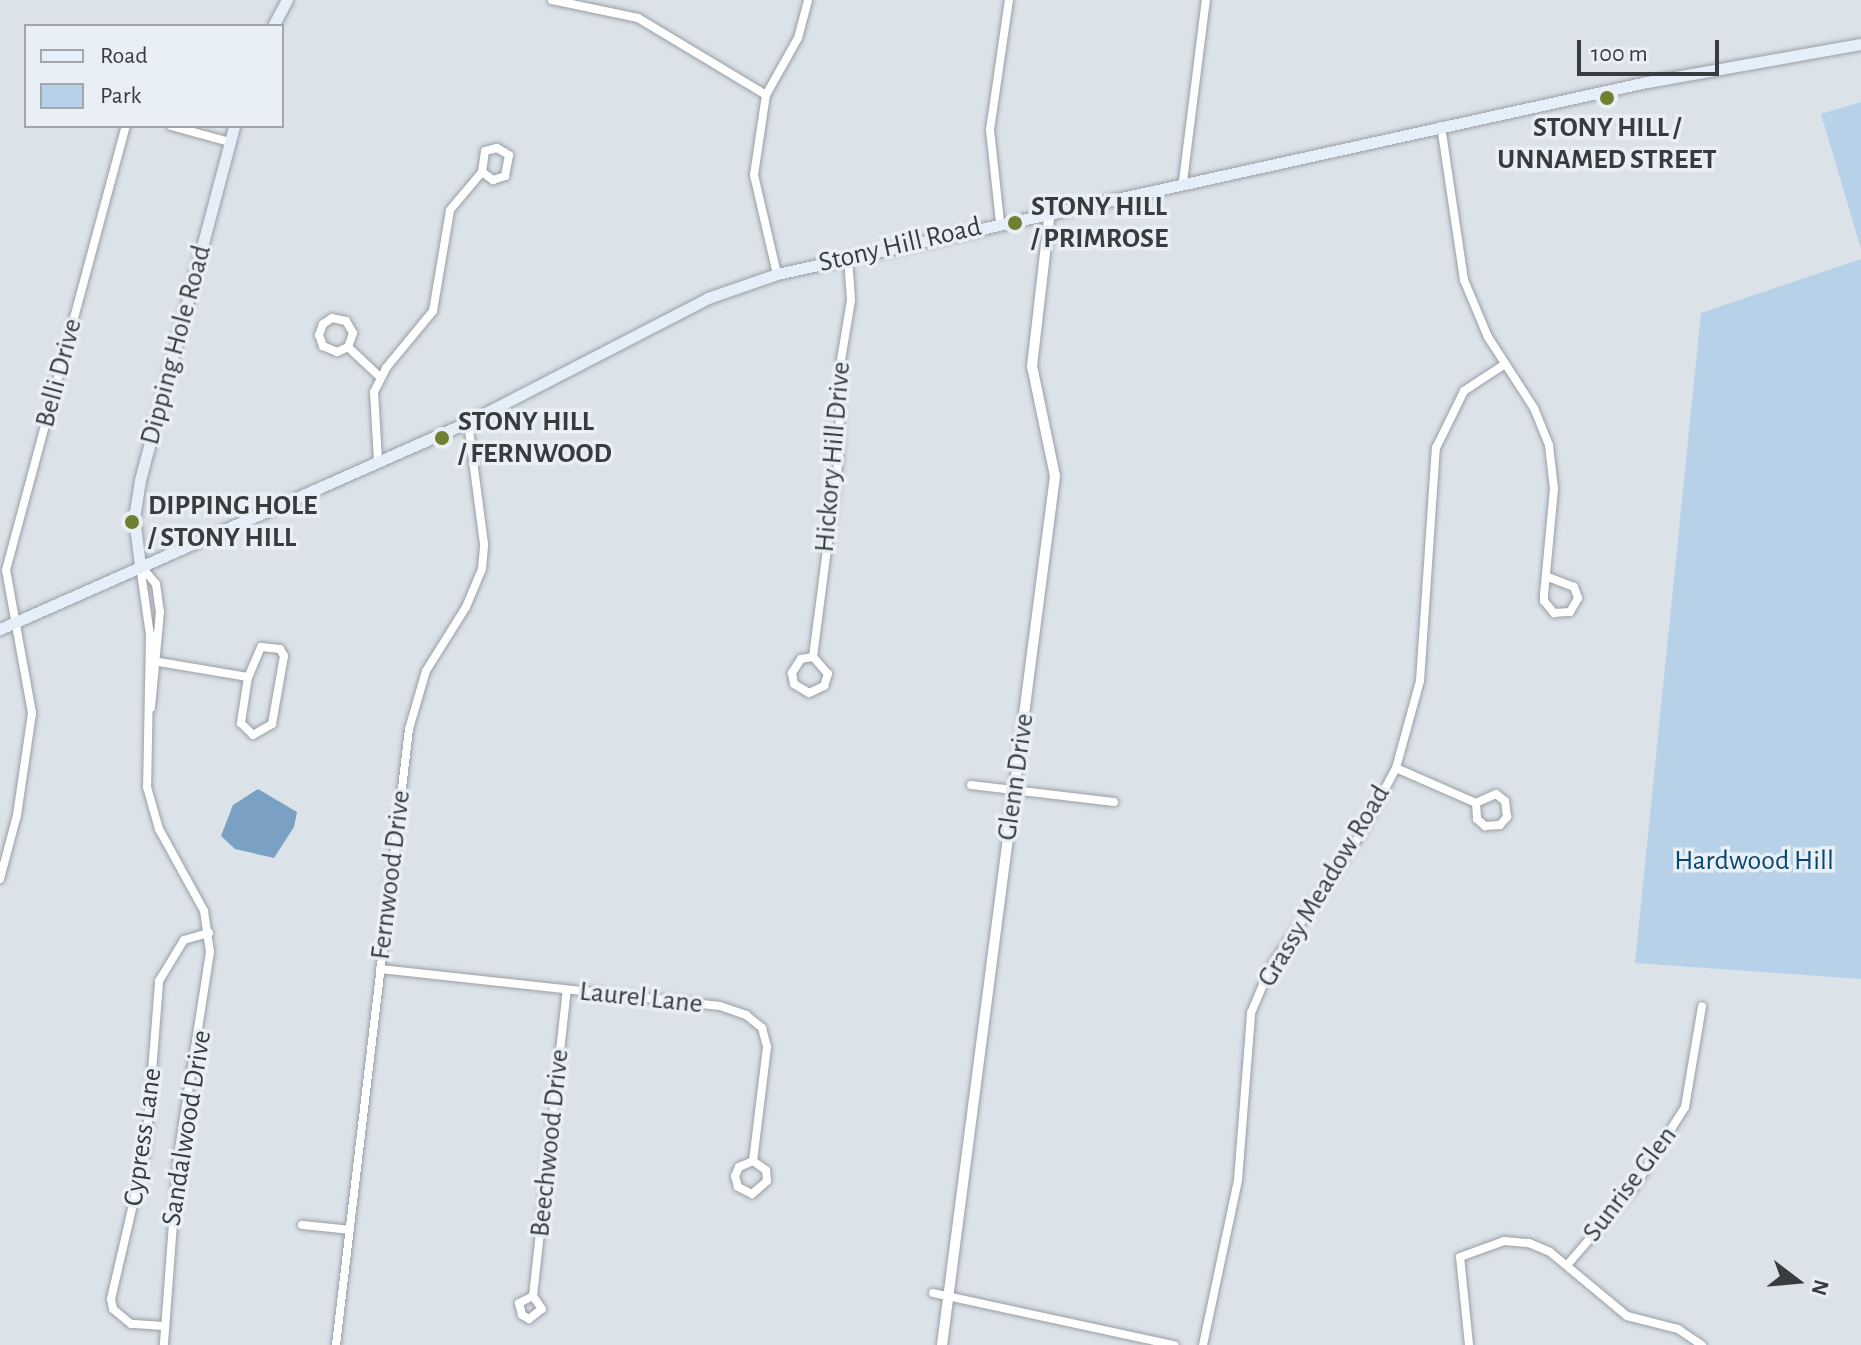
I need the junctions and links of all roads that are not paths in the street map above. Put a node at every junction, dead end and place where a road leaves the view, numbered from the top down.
1 (287, 0) edge
2 (552, 0) edge
3 (808, 0) edge
4 (1009, 0) edge
5 (1206, 0) edge
6 (274, 24) edge
7 (1861, 44) edge
8 (766, 95) junction
9 (1441, 126) junction
10 (125, 128) edge
11 (178, 128) edge
12 (234, 128) edge
13 (230, 142) junction
14 (482, 172) dead end
15 (1183, 181) junction
16 (1050, 211) junction
17 (1000, 222) junction
18 (848, 257) junction
19 (777, 274) junction
20 (348, 347) junction
21 (1505, 364) junction
22 (380, 377) junction
23 (468, 422) junction
24 (378, 461) junction
25 (140, 565) junction
26 (1546, 576) junction
27 (15, 623) junction
28 (0, 629) edge
29 (813, 657) junction
30 (159, 662) junction
31 (248, 677) junction
32 (148, 720) junction
33 (1396, 768) junction
34 (971, 785) dead end
35 (1014, 789) junction
36 (1114, 802) dead end
37 (1476, 803) junction
38 (0, 879) edge
39 (209, 933) junction
40 (380, 969) junction
41 (567, 990) junction
42 (1702, 1006) dead end
43 (753, 1161) junction
44 (302, 1225) dead end
45 (350, 1230) junction
46 (1568, 1264) junction
47 (933, 1293) dead end
48 (533, 1296) dead end
49 (948, 1297) junction
50 (163, 1326) junction
51 (164, 1345) edge
52 (336, 1345) edge
53 (942, 1345) edge
54 (1174, 1345) edge
55 (1203, 1345) edge
56 (1469, 1345) edge
57 (1702, 1345) edge

1 - 6 main road
2 - 8 street
3 - 8 street
4 - 17 street
5 - 15 street
7 - 9 main road, Stony Hill Road
8 - 19 street
9 - 15 main road, Stony Hill Road
9 - 21 street
10 - 27 street, Belli Drive
11 - 13 street
12 - 13 main road, Dipping Hole Road
13 - 25 main road, Dipping Hole Road
14 - 22 street
15 - 16 main road, Stony Hill Road
16 - 17 main road, Stony Hill Road
16 - 35 street, Glenn Drive
17 - 18 main road, Stony Hill Road
18 - 19 main road, Stony Hill Road
18 - 29 street, Hickory Hill Drive
19 - 23 main road, Stony Hill Road
20 - 20 street
20 - 22 street
21 - 26 street
21 - 33 street, Grassy Meadow Road
22 - 24 street
23 - 24 main road, Stony Hill Road
23 - 40 street, Fernwood Drive
24 - 25 main road, Stony Hill Road
25 - 27 main road, Stony Hill Road
25 - 30 street
25 - 32 street
26 - 26 street
27 - 28 main road, Stony Hill Road
27 - 38 street, Belli Drive
29 - 29 street, Hickory Hill Drive
30 - 31 street
30 - 32 street
31 - 31 street
32 - 39 street, Sandalwood Drive
33 - 37 street
33 - 55 street, Grassy Meadow Road
34 - 35 street
35 - 36 street
35 - 49 street, Glenn Drive
37 - 37 street
39 - 50 street, Sandalwood Drive
39 - 50 street, Cypress Lane
40 - 41 street, Laurel Lane
40 - 45 street, Fernwood Drive
41 - 43 street, Laurel Lane
41 - 48 street, Beechwood Drive
42 - 46 street, Sunrise Glen
43 - 43 street, Laurel Lane
44 - 45 street
45 - 52 street, Fernwood Drive
46 - 56 street
46 - 57 street
47 - 49 street
49 - 53 street, Glenn Drive
49 - 54 street
50 - 51 street, Sandalwood Drive

